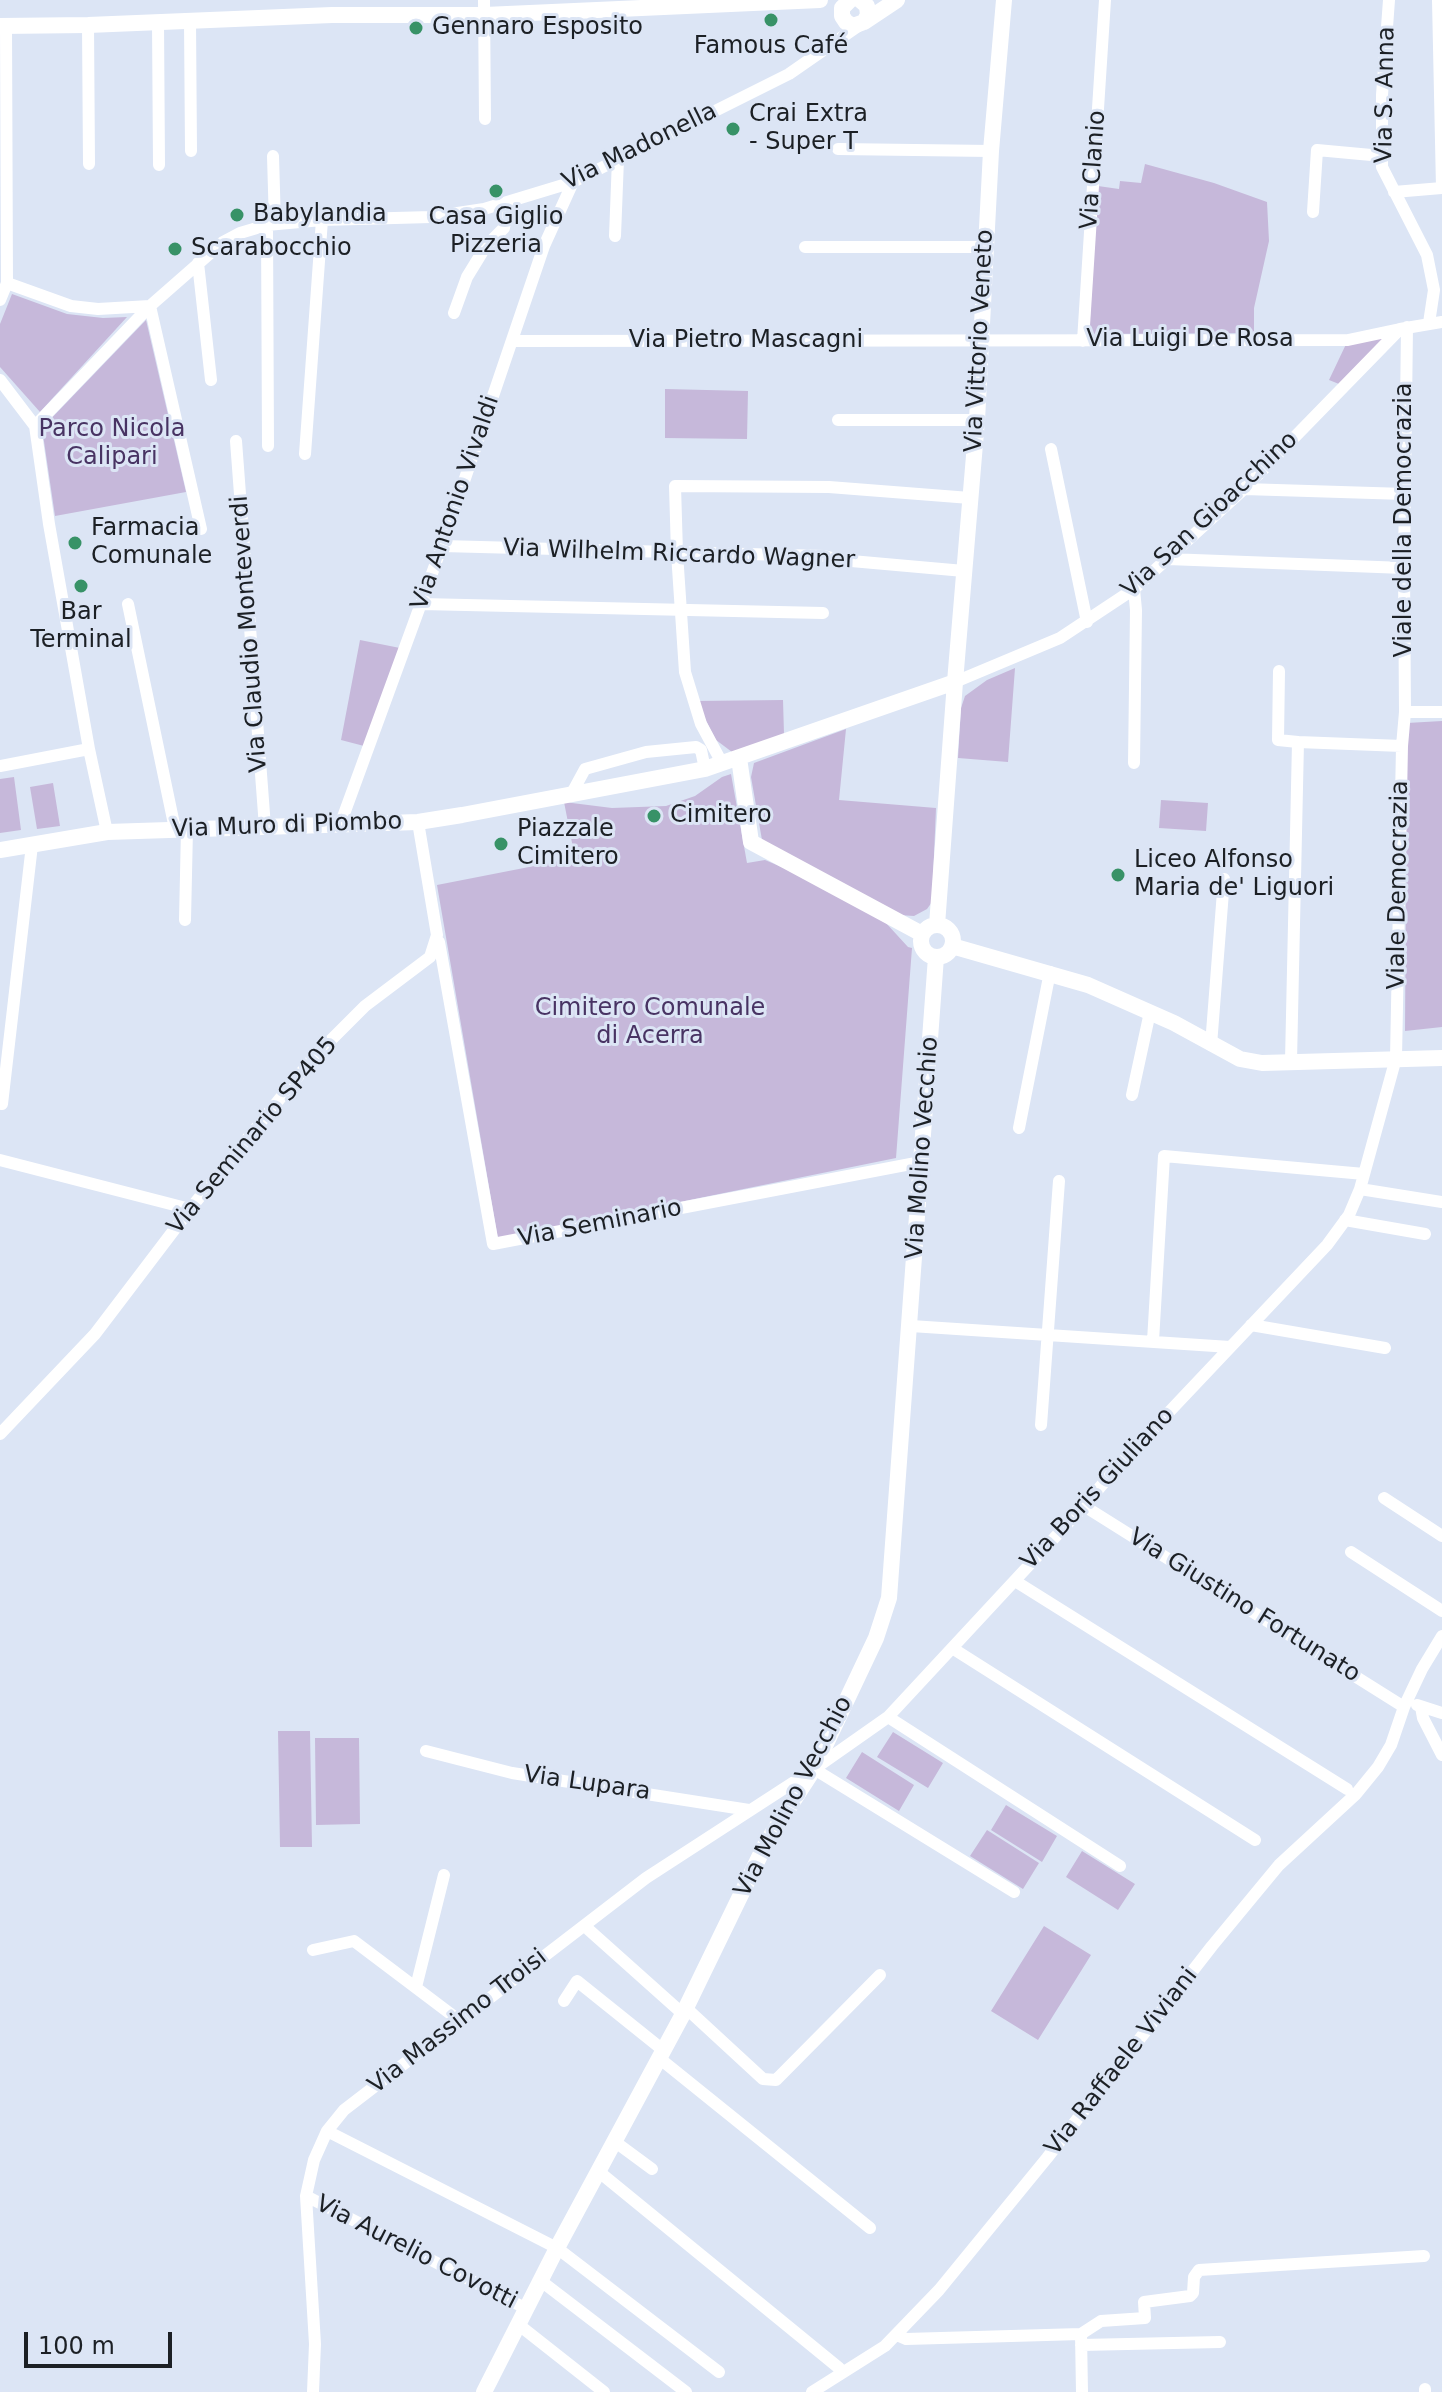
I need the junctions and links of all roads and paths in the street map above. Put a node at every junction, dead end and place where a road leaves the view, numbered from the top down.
1 (860, 0) edge
2 (898, 0) edge
3 (1004, 0) edge
4 (1105, 0) edge
5 (1389, 0) edge
6 (1438, 0) edge
7 (802, 1) edge
8 (668, 3) edge
9 (578, 5) edge
10 (484, 7) edge
11 (332, 8) edge
12 (848, 12) edge
13 (190, 21) junction
14 (158, 22) junction
15 (88, 25) junction
16 (3, 26) edge
17 (3, 45) edge
18 (831, 46) junction
19 (485, 119) dead end
20 (3, 128) edge
21 (838, 149) dead end
22 (191, 151) dead end
23 (991, 151) junction
24 (273, 156) dead end
25 (1382, 156) junction
26 (618, 159) junction
27 (89, 164) dead end
28 (159, 165) dead end
29 (573, 182) junction
30 (1442, 188) edge
31 (1394, 192) junction
32 (508, 202) junction
33 (1313, 212) dead end
34 (322, 220) junction
35 (271, 225) junction
36 (615, 236) dead end
37 (805, 247) dead end
38 (986, 247) junction
39 (198, 263) junction
40 (7, 283) junction
41 (0, 300) edge
42 (150, 306) junction
43 (454, 313) dead end
44 (1436, 322) edge
45 (1403, 328) junction
46 (512, 341) junction
47 (980, 341) junction
48 (1083, 341) junction
49 (211, 380) dead end
50 (1, 386) edge
51 (838, 420) dead end
52 (977, 420) junction
53 (35, 426) junction
54 (236, 441) dead end
55 (268, 446) dead end
56 (1051, 449) dead end
57 (305, 454) dead end
58 (1244, 489) junction
59 (1405, 494) junction
60 (970, 498) junction
61 (201, 529) dead end
62 (442, 546) junction
63 (677, 553) junction
64 (1168, 559) junction
65 (1404, 568) junction
66 (964, 571) junction
67 (1134, 589) junction
68 (128, 604) dead end
69 (421, 604) junction
70 (681, 612) junction
71 (823, 613) dead end
72 (1087, 622) junction
73 (1279, 671) dead end
74 (955, 682) junction
75 (1405, 712) junction
76 (1442, 712) edge
77 (1298, 742) junction
78 (1402, 746) junction
79 (89, 749) junction
80 (739, 758) junction
81 (722, 763) junction
82 (1134, 763) dead end
83 (0, 766) edge
84 (705, 769) junction
85 (572, 793) junction
86 (418, 822) junction
87 (340, 825) junction
88 (265, 827) junction
89 (181, 829) junction
90 (107, 832) junction
91 (32, 845) junction
92 (0, 850) edge
93 (1224, 879) dead end
94 (185, 920) dead end
95 (937, 925) junction
96 (922, 934) junction
97 (437, 935) junction
98 (952, 946) junction
99 (936, 957) junction
100 (1050, 972) junction
101 (1150, 1012) junction
102 (1211, 1045) junction
103 (1396, 1058) junction
104 (1442, 1058) edge
105 (1291, 1061) junction
106 (1132, 1095) dead end
107 (2, 1104) dead end
108 (1019, 1128) dead end
109 (0, 1160) edge
110 (921, 1162) junction
111 (1364, 1174) junction
112 (1059, 1181) dead end
113 (1360, 1189) junction
114 (1442, 1202) edge
115 (190, 1209) junction
116 (1345, 1220) junction
117 (1425, 1234) dead end
118 (1251, 1325) junction
119 (911, 1326) junction
120 (1047, 1335) junction
121 (1153, 1341) junction
122 (1230, 1347) junction
123 (1385, 1348) dead end
124 (1041, 1425) dead end
125 (0, 1434) edge
126 (1384, 1498) dead end
127 (1084, 1506) junction
128 (1442, 1536) edge
129 (1351, 1552) dead end
130 (1015, 1581) junction
131 (1442, 1611) edge
132 (1442, 1636) edge
133 (952, 1648) junction
134 (1406, 1703) junction
135 (1421, 1707) junction
136 (1442, 1713) edge
137 (888, 1717) junction
138 (426, 1751) dead end
139 (1442, 1755) edge
140 (814, 1769) junction
141 (1347, 1789) dead end
142 (749, 1810) junction
143 (1255, 1840) dead end
144 (1120, 1866) dead end
145 (444, 1875) dead end
146 (1014, 1892) dead end
147 (589, 1930) dead end
148 (313, 1950) dead end
149 (880, 1975) dead end
150 (416, 1987) junction
151 (564, 2001) dead end
152 (684, 2011) junction
153 (460, 2021) junction
154 (661, 2054) junction
155 (327, 2131) junction
156 (614, 2141) junction
157 (652, 2169) dead end
158 (598, 2171) junction
159 (306, 2196) junction
160 (870, 2228) dead end
161 (557, 2248) junction
162 (1424, 2256) dead end
163 (541, 2281) junction
164 (523, 2317) junction
165 (897, 2335) junction
166 (1081, 2340) junction
167 (1220, 2342) dead end
168 (839, 2368) dead end
169 (719, 2372) dead end
170 (313, 2392) edge
171 (484, 2392) edge
172 (604, 2392) edge
173 (686, 2392) edge
174 (812, 2392) edge
175 (1082, 2392) edge

1 - 2 street
1 - 12 street
2 - 12 street
3 - 23 street, Via Vittorio Veneto
4 - 48 street, Via Clanio
5 - 25 street, Via S. Anna
6 - 30 street
7 - 8 street
7 - 12 street
8 - 9 street
9 - 10 street
10 - 11 street
10 - 19 street
11 - 13 street
12 - 18 street, Via Madonella
12 - 18 street
13 - 14 street
13 - 22 street
14 - 15 street
14 - 28 street
15 - 16 street
15 - 27 street
16 - 17 street
17 - 20 street
18 - 26 street, Via Madonella
20 - 40 street
21 - 23 street
23 - 38 street, Via Vittorio Veneto
24 - 35 street
25 - 31 street, Via S. Anna
25 - 33 street
26 - 29 street, Via Madonella
26 - 36 street
29 - 32 street, Via Madonella
29 - 46 street, Via Antonio Vivaldi
30 - 31 street
31 - 44 street, Via S. Anna
32 - 34 street, Via Madonella
32 - 43 street
34 - 35 street, Via Madonella
34 - 57 street
35 - 39 street, Via Madonella
35 - 55 street
37 - 38 street
38 - 47 street, Via Vittorio Veneto
39 - 42 street, Via Madonella
39 - 49 street
40 - 41 street
40 - 42 street
42 - 53 street, Via Madonella
42 - 61 street
44 - 45 street
45 - 48 street, Via Luigi De Rosa
45 - 58 street, Via San Gioacchino
45 - 59 street, Viale della Democrazia
46 - 47 street, Via Pietro Mascagni
46 - 62 street, Via Antonio Vivaldi
47 - 48 street, Via Luigi De Rosa
47 - 52 street, Via Vittorio Veneto
50 - 53 street
51 - 52 street
52 - 60 street, Via Vittorio Veneto
53 - 79 street
54 - 88 street, Via Claudio Monteverdi
56 - 72 street
58 - 59 street
58 - 64 street, Via San Gioacchino
59 - 65 street, Viale della Democrazia
60 - 63 street
60 - 66 street, Via Vittorio Veneto
62 - 63 street, Via Wilhelm Riccardo Wagner
62 - 69 street, Via Antonio Vivaldi
63 - 66 street, Via Wilhelm Riccardo Wagner
63 - 70 street
64 - 65 street
64 - 67 street, Via San Gioacchino
65 - 75 street, Viale della Democrazia
66 - 74 street, Via Vittorio Veneto
67 - 72 street, Via San Gioacchino
67 - 82 street
68 - 89 street
69 - 70 street
69 - 87 street, Via Antonio Vivaldi
70 - 71 street
70 - 81 street
72 - 74 street, Via San Gioacchino
73 - 77 street
74 - 80 street, Via Muro di Piombo
74 - 95 street
75 - 76 street
75 - 78 street, Viale Democrazia
77 - 78 street
77 - 105 street
78 - 103 street, Viale Democrazia
79 - 83 street
79 - 90 street
80 - 81 street, Via Muro di Piombo
80 - 96 street
81 - 84 street, Via Muro di Piombo
84 - 85 street, Via Muro di Piombo
84 - 85 street
85 - 86 street, Via Muro di Piombo
86 - 87 street, Via Muro di Piombo
86 - 97 street
87 - 88 street, Via Muro di Piombo
88 - 89 street, Via Muro di Piombo
89 - 90 street, Via Muro di Piombo
89 - 94 street
90 - 91 street, Via Muro di Piombo
91 - 92 street, Via Muro di Piombo
91 - 107 street
93 - 102 street
95 - 96 street
95 - 98 street
96 - 99 street
97 - 110 street, Via Seminario
97 - 115 street, Via Seminario SP405
98 - 99 street
98 - 100 street
99 - 110 street, Via Molino Vecchio
100 - 101 street
100 - 108 street
101 - 102 street
101 - 106 street
102 - 105 street
103 - 104 street
103 - 105 street
103 - 111 street, Via Boris Giuliano
109 - 115 street
110 - 119 street, Via Molino Vecchio
111 - 113 street, Via Boris Giuliano
111 - 121 street
112 - 120 street
113 - 114 street
113 - 116 street, Via Boris Giuliano
115 - 125 street, Via Seminario SP405
116 - 117 street
116 - 118 street, Via Boris Giuliano
118 - 122 street, Via Boris Giuliano
118 - 123 street
119 - 120 street
119 - 140 street, Via Molino Vecchio
120 - 121 street
120 - 124 street
121 - 122 street
122 - 127 street, Via Boris Giuliano
126 - 128 street
127 - 130 street, Via Boris Giuliano
127 - 134 street, Via Giustino Fortunato
129 - 131 street
130 - 133 street, Via Boris Giuliano
130 - 141 street
132 - 134 street, Via Raffaele Viviani
133 - 137 street, Via Boris Giuliano
133 - 143 street
134 - 135 street, Via Giustino Fortunato
134 - 165 street, Via Raffaele Viviani
135 - 136 street, Via Giustino Fortunato
135 - 139 street
137 - 140 street, Via Boris Giuliano
137 - 144 street
138 - 142 street, Via Lupara
140 - 142 street, Via Massimo Troisi
140 - 146 street
140 - 152 street, Via Molino Vecchio
142 - 153 street, Via Massimo Troisi
145 - 150 street
147 - 152 street
148 - 150 street
149 - 152 street
150 - 153 street
151 - 154 street
152 - 154 street, Via Molino Vecchio
153 - 155 street, Via Massimo Troisi
154 - 156 street, Via Molino Vecchio
154 - 160 street
155 - 159 street, Via Massimo Troisi
155 - 161 street
156 - 157 street
156 - 158 street, Via Molino Vecchio
158 - 161 street, Via Molino Vecchio
158 - 168 street
159 - 164 street, Via Aurelio Covotti
159 - 170 street, Via Massimo Troisi
161 - 163 street, Via Molino Vecchio
161 - 169 street
162 - 166 street
163 - 164 street, Via Molino Vecchio
163 - 173 street
164 - 171 street, Via Molino Vecchio
164 - 172 street, Via Aurelio Covotti
165 - 166 street
165 - 174 street, Via Raffaele Viviani
166 - 167 street
166 - 175 street

